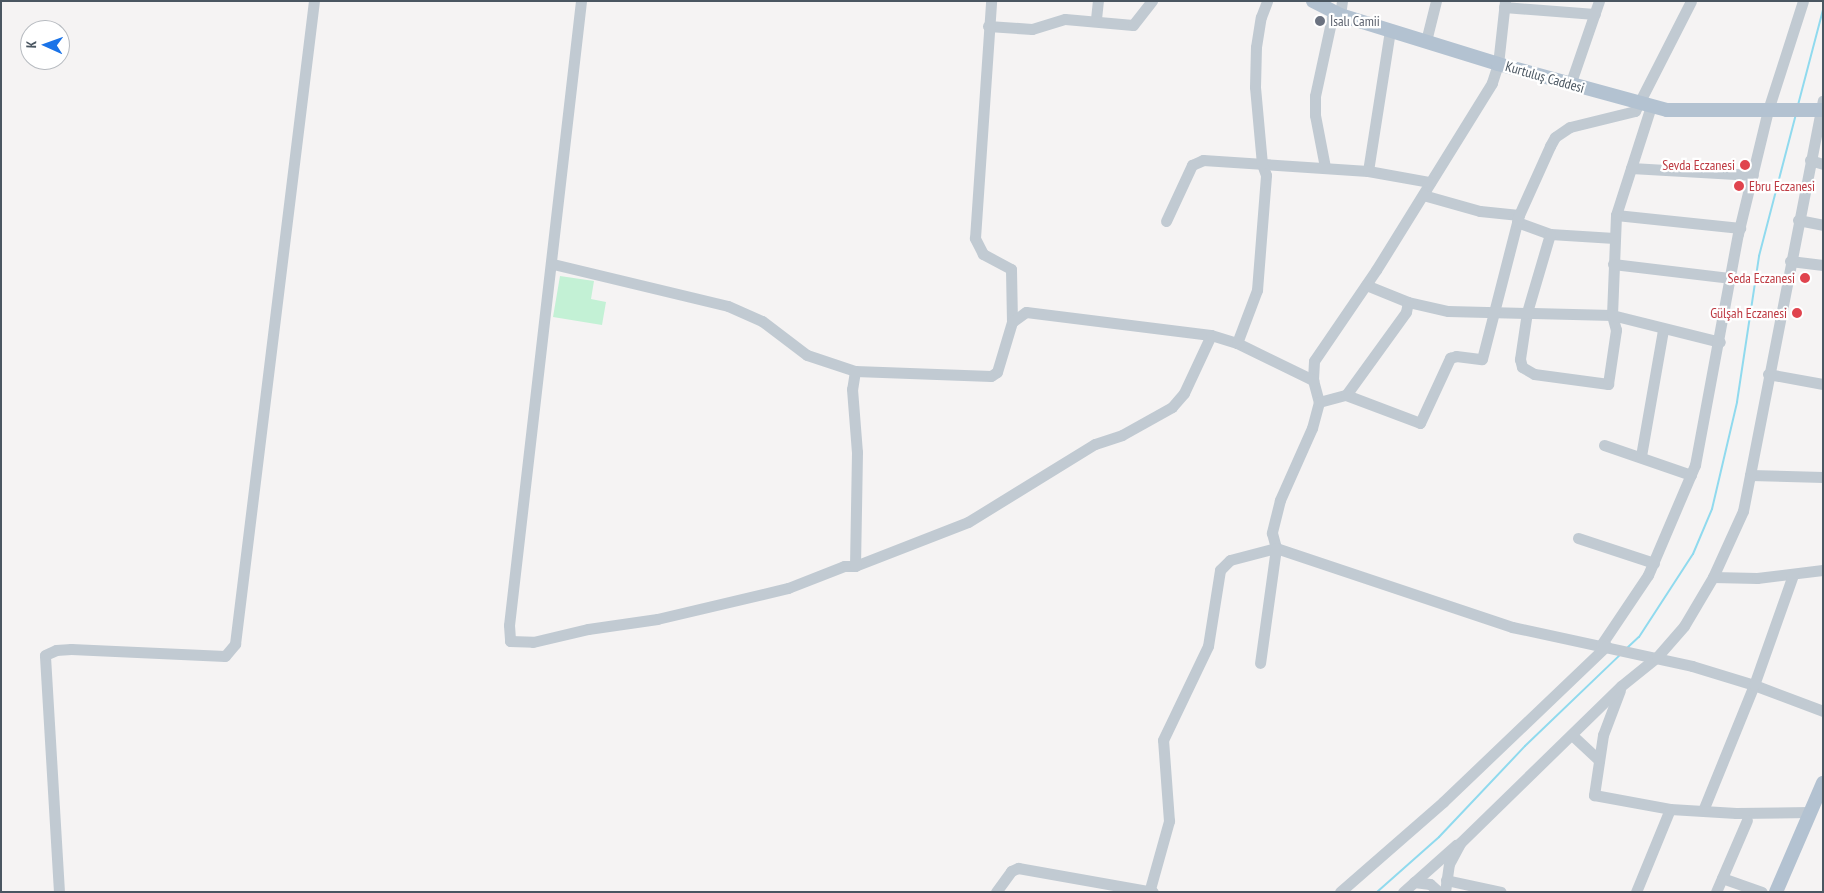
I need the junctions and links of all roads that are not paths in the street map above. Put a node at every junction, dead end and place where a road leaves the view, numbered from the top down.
1 (314, 1) edge
2 (581, 1) edge
3 (991, 1) edge
4 (1098, 1) edge
5 (1152, 1) edge
6 (1267, 1) edge
7 (1313, 1) edge
8 (1436, 1) edge
9 (1599, 1) edge
10 (1691, 1) edge
11 (1803, 1) edge
12 (1504, 4) edge
13 (1339, 10) edge
14 (1595, 14) junction
15 (1096, 20) junction
16 (988, 26) junction
17 (1390, 30) junction
18 (1426, 41) junction
19 (1498, 64) junction
20 (1570, 85) junction
21 (1644, 104) junction
22 (1819, 108) edge
23 (1768, 110) junction
24 (1810, 160) junction
25 (1262, 164) junction
26 (1823, 164) edge
27 (1325, 167) junction
28 (1631, 168) junction
29 (1368, 171) junction
30 (1752, 175) junction
31 (1430, 182) junction
32 (1423, 194) junction
33 (1616, 216) junction
34 (1518, 218) junction
35 (1798, 220) junction
36 (1166, 221) dead end
37 (1823, 225) edge
38 (1740, 228) junction
39 (1550, 234) junction
40 (1614, 238) junction
41 (1790, 261) junction
42 (553, 264) junction
43 (1613, 264) junction
44 (1823, 265) edge
45 (1731, 278) junction
46 (1366, 285) junction
47 (1408, 302) junction
48 (1494, 312) junction
49 (1527, 312) junction
50 (1612, 315) junction
51 (1012, 322) junction
52 (1663, 330) junction
53 (1211, 335) junction
54 (1720, 342) junction
55 (1237, 343) junction
56 (855, 371) junction
57 (1768, 374) junction
58 (1313, 380) junction
59 (1823, 384) edge
60 (1346, 395) junction
61 (1319, 402) junction
62 (1604, 445) dead end
63 (1641, 456) junction
64 (1691, 475) junction
65 (1750, 475) junction
66 (1823, 477) edge
67 (1578, 538) dead end
68 (1276, 548) junction
69 (1654, 562) junction
70 (856, 566) junction
71 (1823, 570) edge
72 (1793, 575) junction
73 (1713, 577) junction
74 (1607, 646) junction
75 (1652, 655) junction
76 (1260, 663) dead end
77 (1754, 685) junction
78 (1621, 686) junction
79 (1823, 711) edge
80 (1572, 734) junction
81 (1599, 760) junction
82 (1823, 782) edge
83 (1704, 808) junction
84 (1670, 809) junction
85 (1810, 812) junction
86 (1747, 820) dead end
87 (1460, 843) junction
88 (1722, 878) junction
89 (1414, 882) junction
90 (1445, 886) edge
91 (1124, 890) edge
92 (1152, 891) edge
93 (59, 892) edge
94 (996, 892) edge
95 (1340, 892) edge
96 (1403, 892) edge
97 (1439, 892) edge
98 (1501, 892) edge
99 (1636, 892) edge
100 (1716, 892) edge
101 (1762, 892) edge
102 (1776, 892) edge

1 - 93 street
2 - 42 street
3 - 16 street
4 - 15 street
5 - 15 street
6 - 25 street
7 - 13 main road, Kurtuluş Caddesi
8 - 18 street
9 - 14 street
10 - 21 street
11 - 23 street
12 - 14 street
12 - 19 street
13 - 17 main road, Kurtuluş Caddesi
13 - 27 street
14 - 20 street
15 - 16 street
16 - 51 street
17 - 18 main road, Kurtuluş Caddesi
17 - 29 street
18 - 19 main road, Kurtuluş Caddesi
19 - 20 main road, Kurtuluş Caddesi
19 - 31 street
20 - 21 main road, Kurtuluş Caddesi
21 - 23 main road, Kurtuluş Caddesi
21 - 28 street
21 - 34 street
22 - 23 main road, Kurtuluş Caddesi
22 - 24 street
23 - 30 street
24 - 26 street
24 - 35 street
25 - 27 street
25 - 36 street
25 - 55 street
27 - 29 street
28 - 30 street
28 - 33 street
29 - 31 street
30 - 38 street
31 - 32 street
32 - 34 street
32 - 46 street
33 - 38 street
33 - 40 street
34 - 39 street
34 - 48 street
35 - 37 street
35 - 41 street
38 - 45 street
39 - 40 street
39 - 49 street
40 - 43 street
41 - 44 street
41 - 57 street
42 - 56 street
42 - 70 street
43 - 45 street
43 - 50 street
45 - 54 street
46 - 47 street
46 - 58 street
47 - 48 street
47 - 60 street
48 - 49 street
48 - 60 street
49 - 50 street
49 - 50 street
50 - 52 street
51 - 53 street
51 - 56 street
52 - 54 street
52 - 63 street
53 - 55 street
53 - 70 street
54 - 64 street
55 - 58 street
56 - 70 street
57 - 59 street
57 - 65 street
58 - 61 street
60 - 61 street
61 - 68 street
62 - 63 street
63 - 64 street
64 - 69 street
65 - 66 street
65 - 73 street
67 - 69 street
68 - 74 street
68 - 76 street
68 - 92 street
69 - 74 street
71 - 72 street
72 - 73 street
72 - 77 street
73 - 75 street
74 - 75 street
74 - 95 street
75 - 77 street
75 - 78 street
77 - 79 street
77 - 83 street
78 - 80 street
78 - 81 street
80 - 81 street
80 - 87 street
81 - 84 street
82 - 85 main road
83 - 84 street
83 - 85 street
84 - 99 street
85 - 102 main road
86 - 88 street
87 - 89 street
87 - 90 street
88 - 100 street
88 - 101 street
89 - 96 street
89 - 97 street
90 - 98 street
91 - 92 street
91 - 94 street

